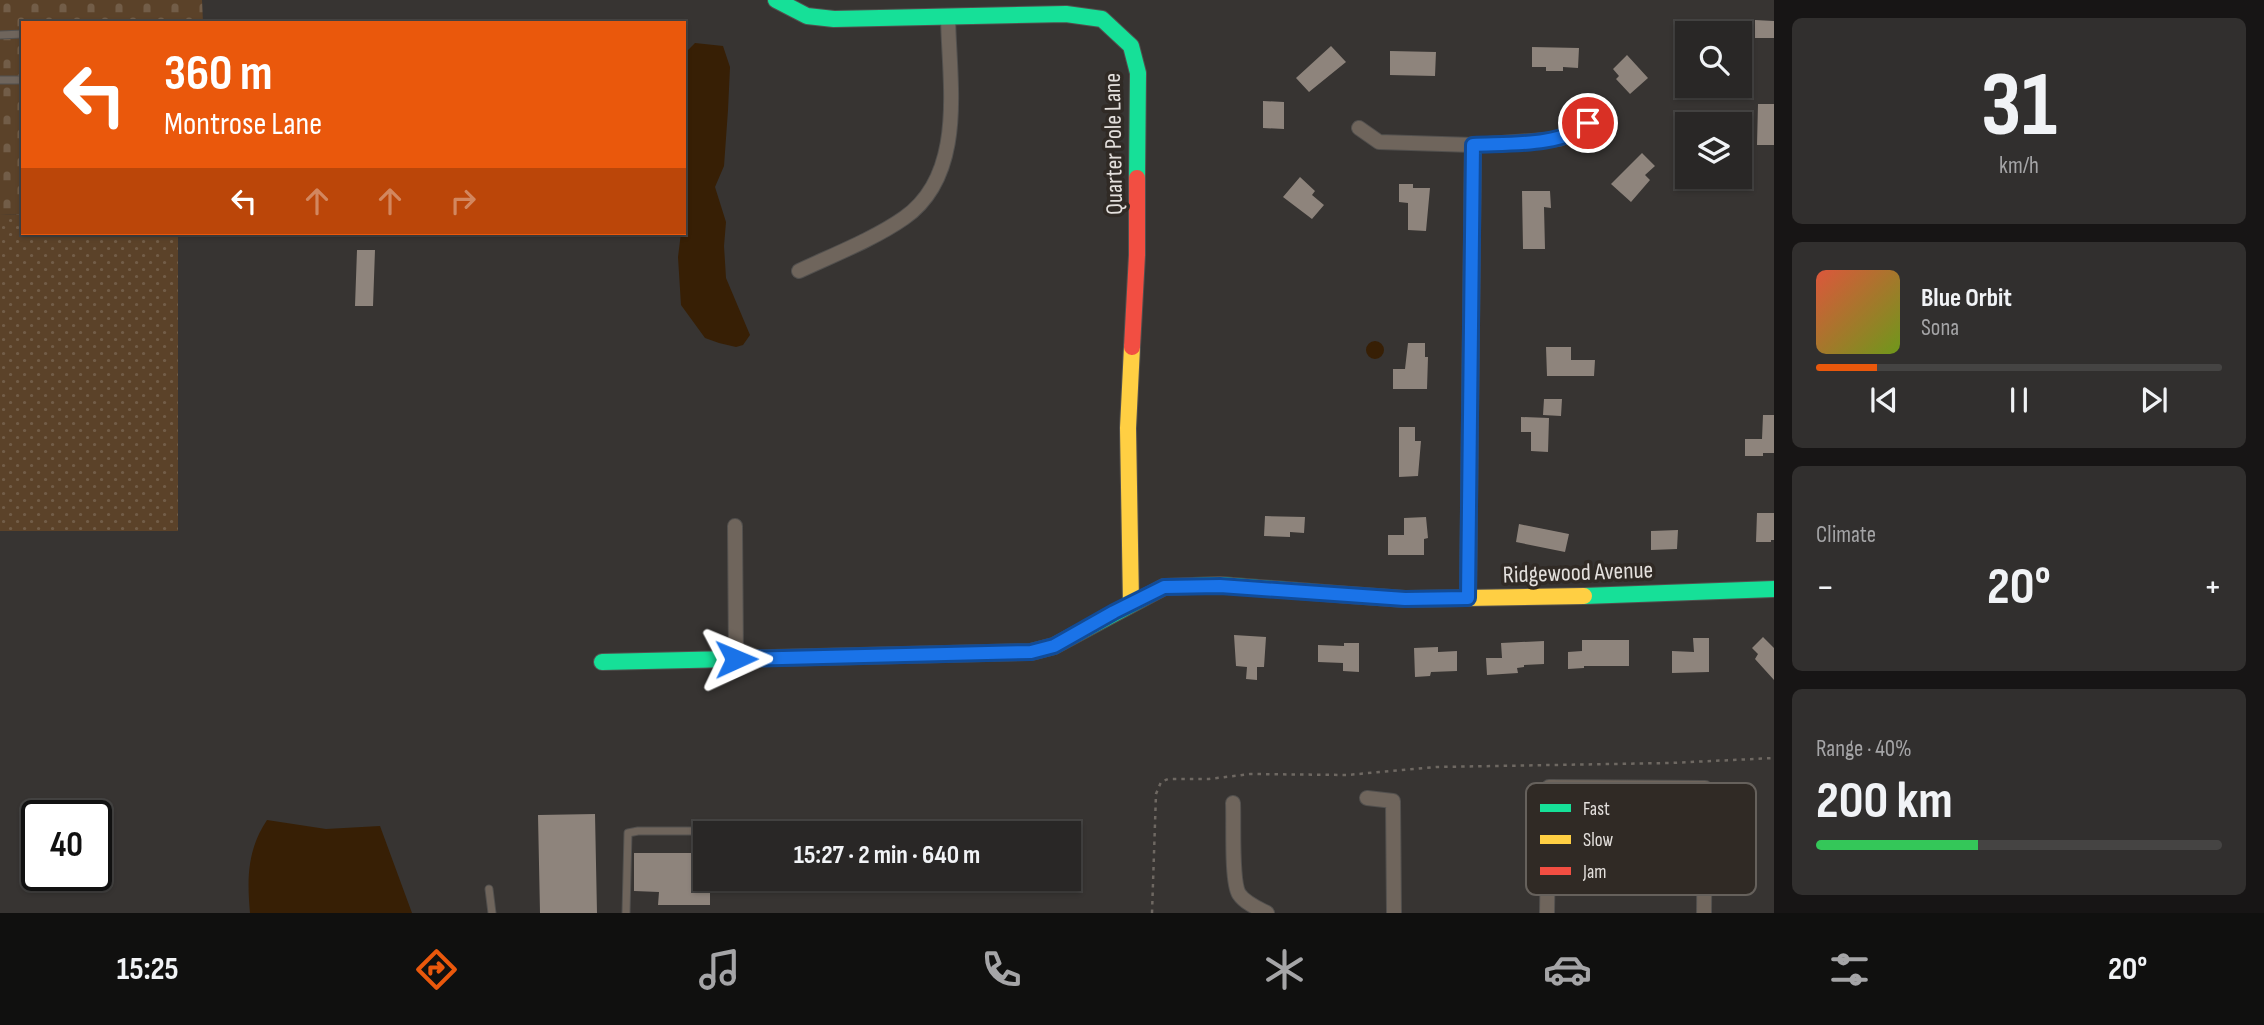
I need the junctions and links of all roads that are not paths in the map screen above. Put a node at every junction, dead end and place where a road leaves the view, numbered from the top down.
1 (780, 2) edge
2 (948, 18) junction
3 (21, 34) edge
4 (0, 35) edge
5 (21, 79) edge
6 (0, 80) edge
7 (1588, 123) dead end
8 (1359, 128) dead end
9 (1473, 145) junction
10 (799, 271) dead end
11 (735, 526) dead end
12 (1774, 589) edge
13 (1468, 598) junction
14 (1131, 603) junction
15 (736, 659) junction
16 (602, 662) dead end
17 (1367, 798) dead end
18 (1233, 803) dead end
19 (693, 831) edge
20 (489, 889) dead end
21 (1547, 895) edge
22 (1704, 895) edge
23 (492, 913) edge
24 (626, 913) edge
25 (1267, 913) edge
26 (1394, 913) edge
27 (1547, 913) edge
28 (1704, 913) edge

1 - 2 street, Quarter Pole Lane
2 - 10 street
2 - 14 street, Quarter Pole Lane
3 - 4 lane
5 - 6 lane
7 - 9 street
8 - 9 street
9 - 13 street
11 - 15 street
12 - 13 street, Ridgewood Avenue
13 - 14 street, Ridgewood Avenue
14 - 15 street, Ridgewood Avenue
15 - 16 street, Ridgewood Avenue
17 - 26 street
18 - 25 street
19 - 24 lane
20 - 23 lane
21 - 27 street
22 - 28 street

